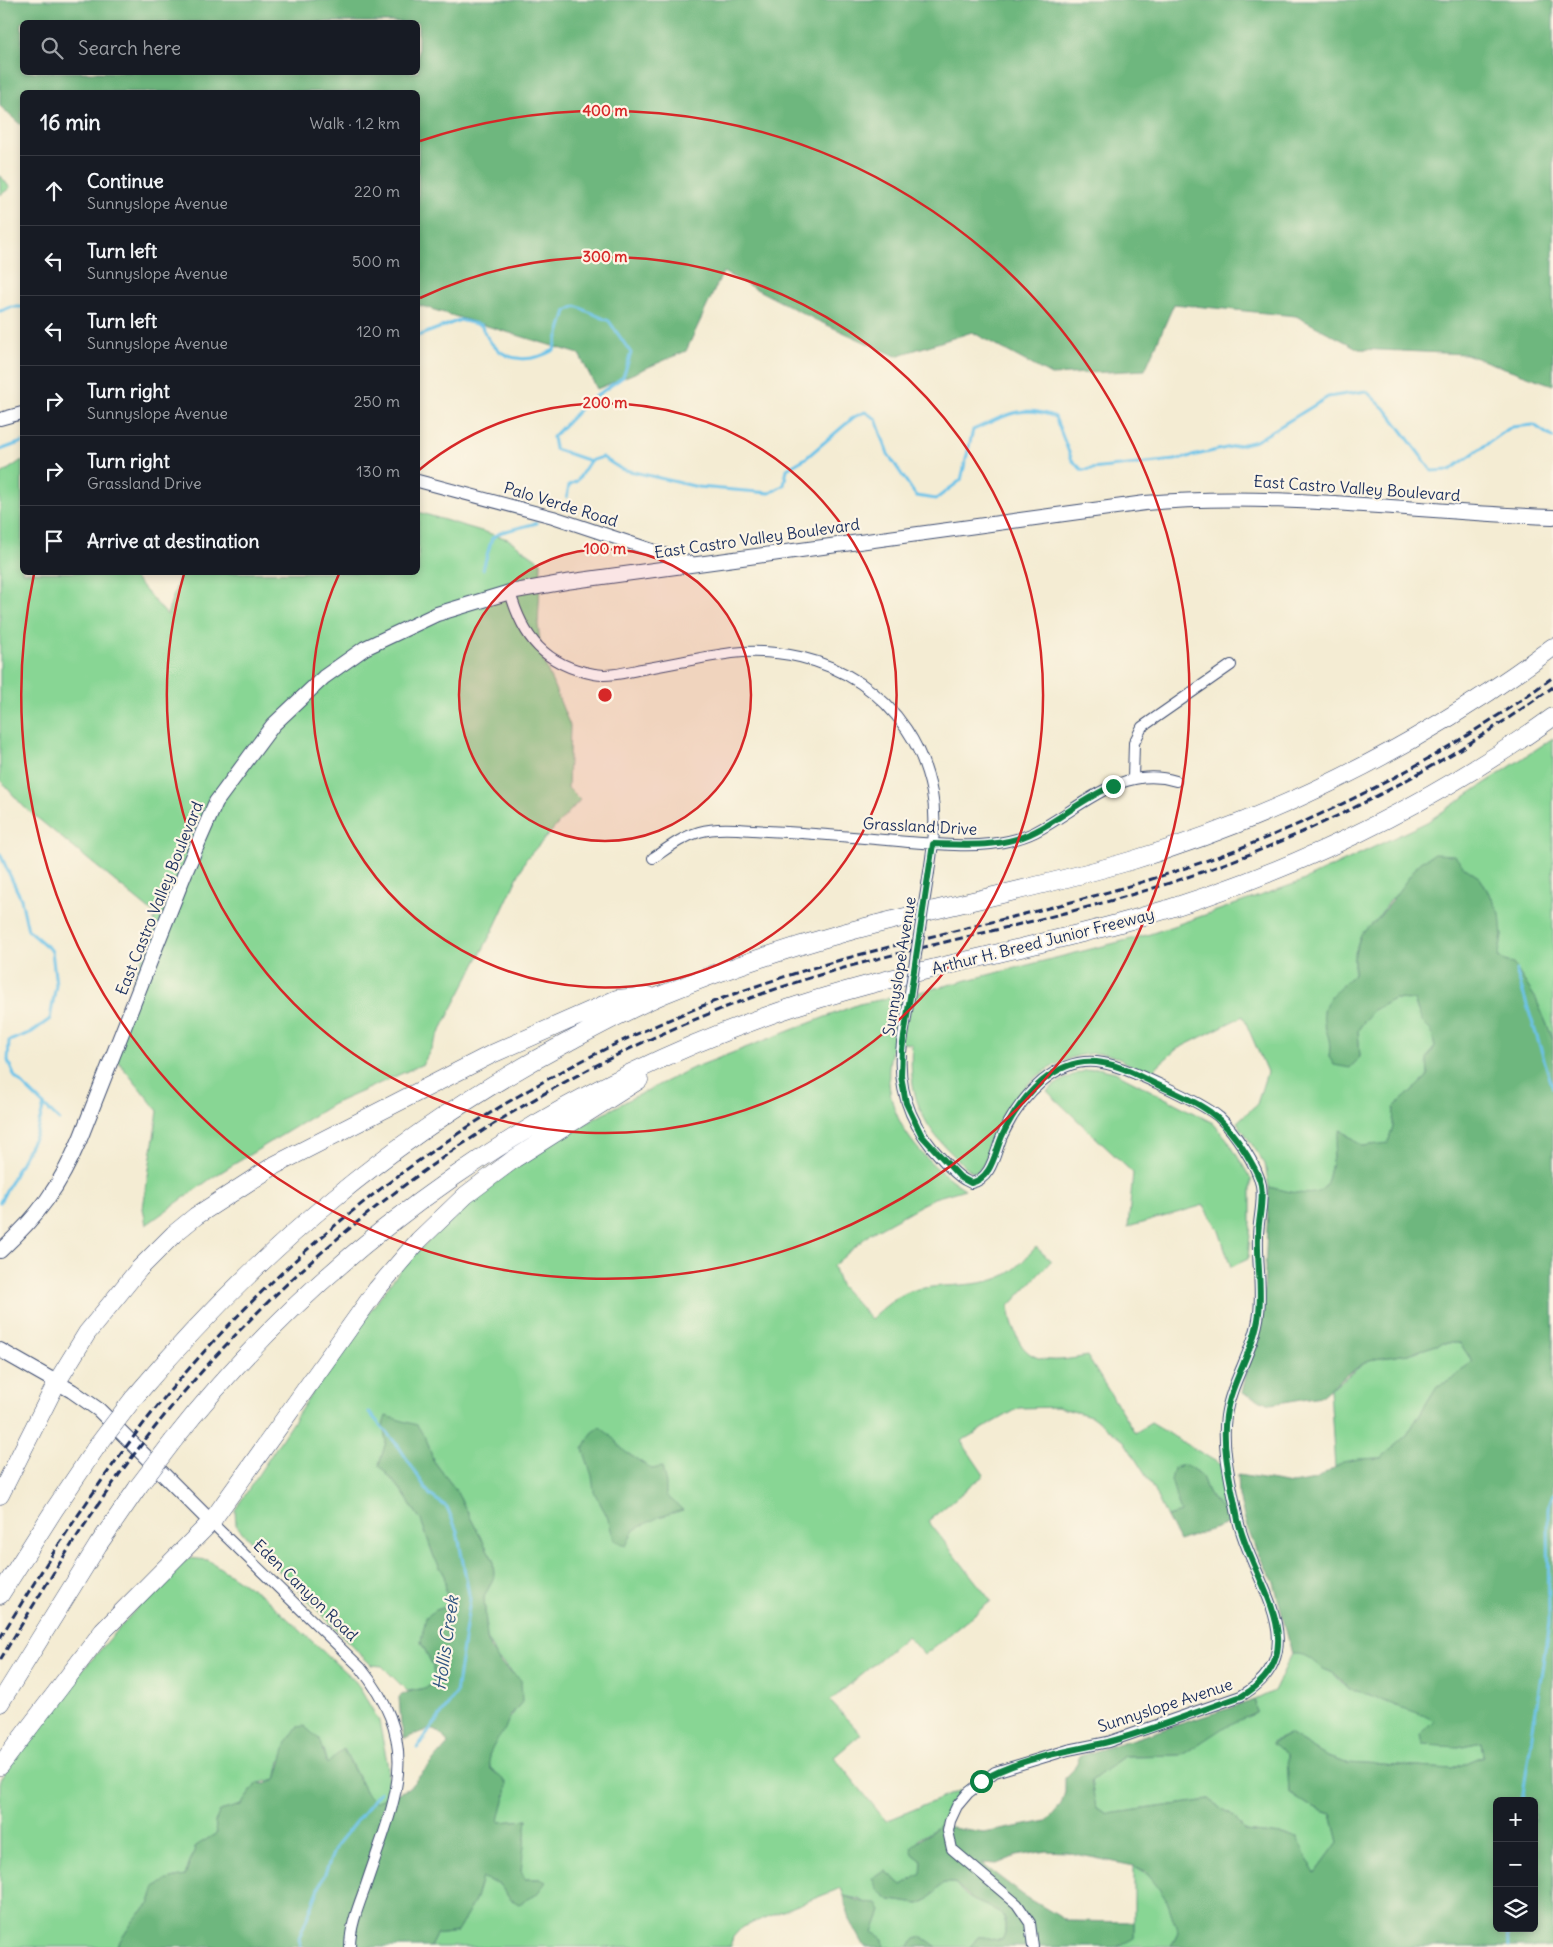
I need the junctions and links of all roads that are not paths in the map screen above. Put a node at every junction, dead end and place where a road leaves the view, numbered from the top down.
1 (20, 414) edge
2 (0, 419) edge
3 (420, 482) edge
4 (1553, 516) edge
5 (694, 564) junction
6 (510, 592) junction
7 (1553, 647) edge
8 (1231, 665) dead end
9 (1553, 717) edge
10 (1133, 780) junction
11 (1176, 781) dead end
12 (933, 844) junction
13 (653, 858) dead end
14 (664, 994) junction
15 (705, 1040) junction
16 (0, 1251) edge
17 (0, 1350) edge
18 (57, 1382) junction
19 (0, 1496) edge
20 (211, 1522) junction
21 (0, 1595) edge
22 (0, 1703) edge
23 (0, 1766) edge
24 (350, 1947) edge
25 (1033, 1947) edge

1 - 2 street
3 - 5 street, Palo Verde Road
4 - 5 main road, East Castro Valley Boulevard
5 - 6 main road, East Castro Valley Boulevard
6 - 12 street, Sunnyslope Avenue
6 - 16 main road, East Castro Valley Boulevard
7 - 14 highway
8 - 10 street
9 - 15 highway, Arthur H. Breed Junior Freeway
10 - 11 street, Grassland Drive
10 - 12 street, Grassland Drive
12 - 13 street, Grassland Drive
12 - 25 street, Sunnyslope Avenue, bridge
14 - 18 highway
14 - 21 highway, bridge
15 - 20 highway
15 - 22 highway, Arthur H. Breed Junior Freeway, bridge
17 - 18 main road, Eden Canyon Road
18 - 19 highway
18 - 20 main road, Eden Canyon Road
20 - 23 highway
20 - 24 street, Eden Canyon Road

